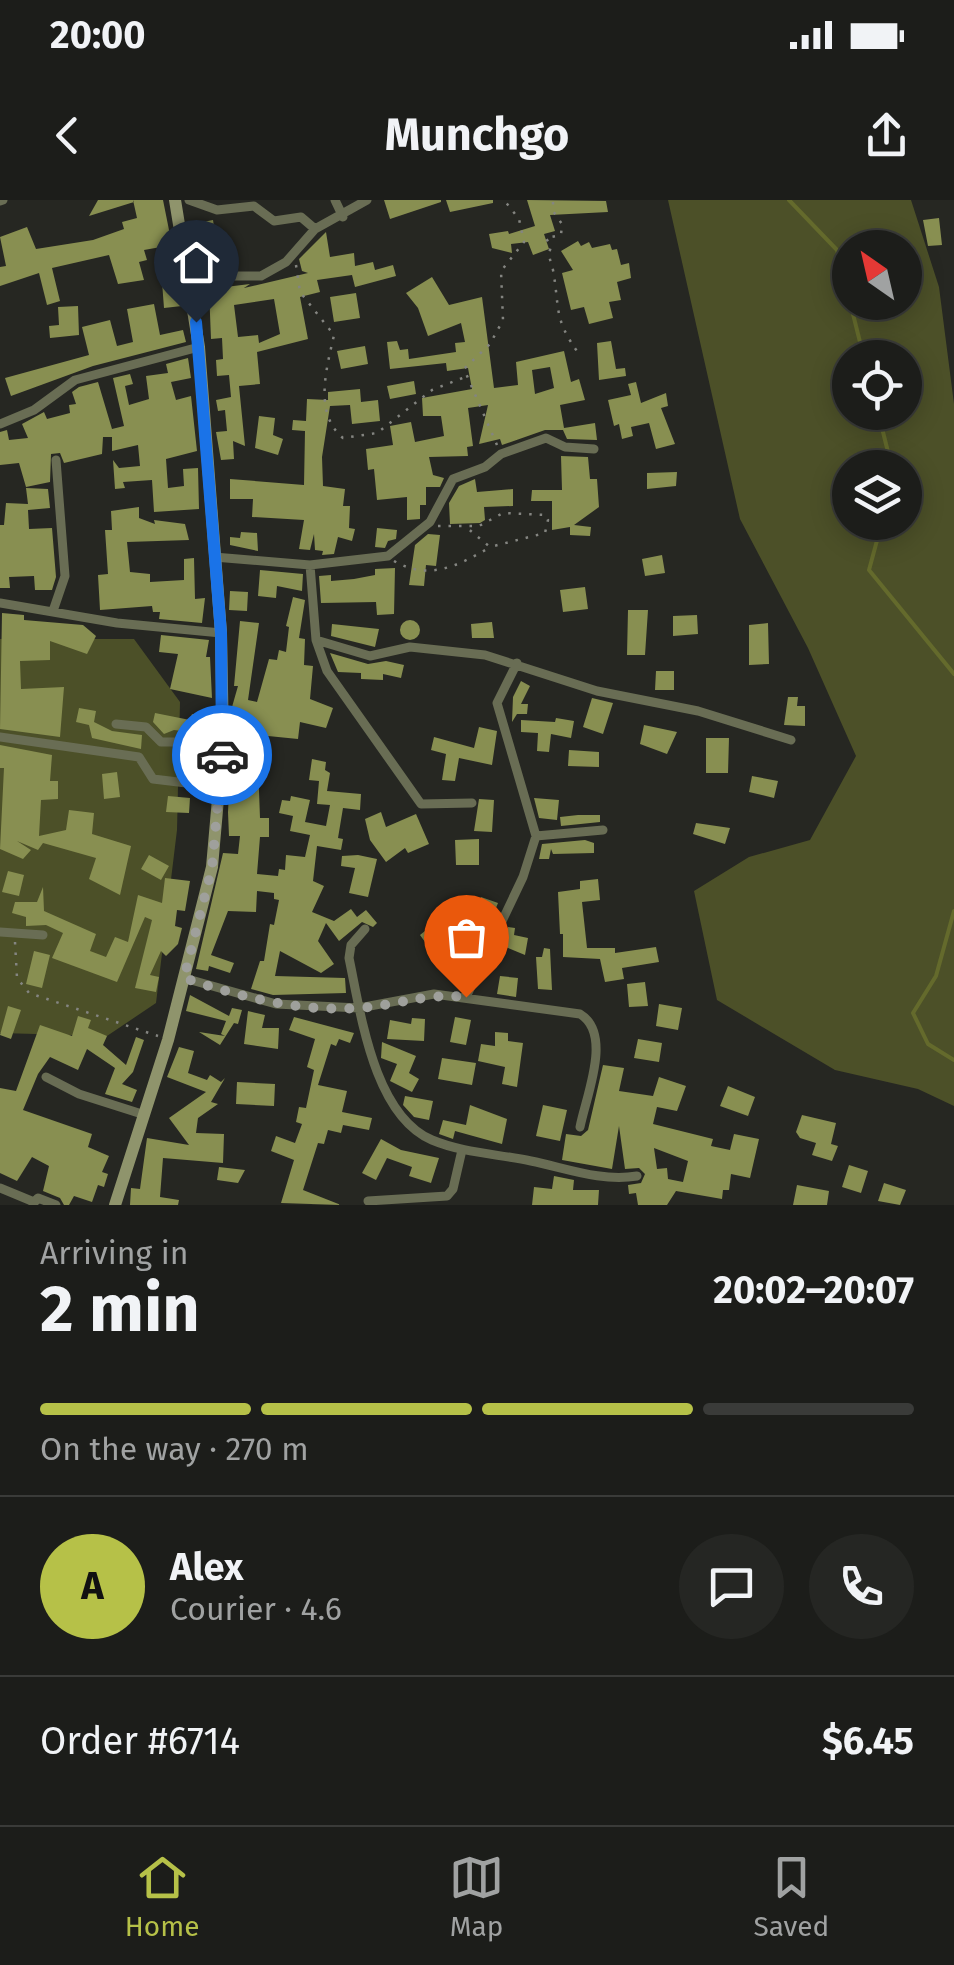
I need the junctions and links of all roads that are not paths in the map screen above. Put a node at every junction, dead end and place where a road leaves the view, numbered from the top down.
1 (175, 200) edge
2 (189, 200) edge
3 (336, 200) edge
4 (366, 200) edge
5 (343, 216) junction
6 (315, 228) junction
7 (190, 287) junction
8 (199, 348) junction
9 (0, 424) edge
10 (594, 449) dead end
11 (56, 460) dead end
12 (214, 557) junction
13 (310, 566) junction
14 (0, 603) edge
15 (54, 611) junction
16 (221, 633) junction
17 (316, 640) junction
18 (517, 663) junction
19 (116, 724) dead end
20 (0, 737) edge
21 (791, 740) dead end
22 (223, 742) junction
23 (220, 787) junction
24 (472, 804) dead end
25 (603, 830) dead end
26 (536, 836) junction
27 (365, 930) dead end
28 (0, 932) edge
29 (43, 934) dead end
30 (184, 978) junction
31 (466, 997) junction
32 (359, 1008) junction
33 (46, 1077) dead end
34 (146, 1116) junction
35 (580, 1126) dead end
36 (462, 1150) junction
37 (637, 1176) dead end
38 (0, 1188) edge
39 (368, 1201) dead end
40 (33, 1204) edge
41 (56, 1205) edge
42 (115, 1205) edge

1 - 7 street
2 - 6 street
3 - 5 street
4 - 5 street
5 - 6 street
6 - 7 street
7 - 8 street
8 - 9 street
8 - 12 street
10 - 13 street
11 - 15 street
12 - 13 street
12 - 16 street
13 - 17 street
14 - 15 street
15 - 16 street
16 - 22 street
17 - 18 street
17 - 24 street
18 - 21 street
18 - 26 street
19 - 22 street
20 - 23 street
22 - 23 street
23 - 30 street
25 - 26 street
26 - 31 street
27 - 32 street
28 - 29 street
30 - 32 street
30 - 34 street
31 - 32 street
31 - 35 street
32 - 36 street
33 - 34 street
34 - 42 street
36 - 37 street
36 - 39 street
38 - 40 street
40 - 41 street

